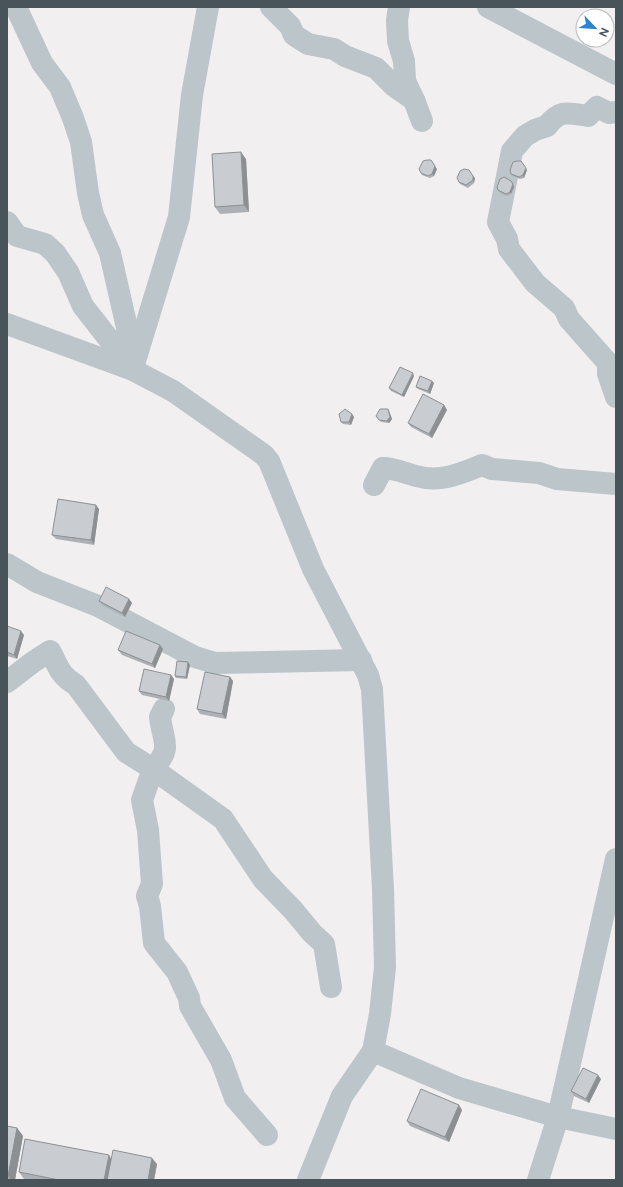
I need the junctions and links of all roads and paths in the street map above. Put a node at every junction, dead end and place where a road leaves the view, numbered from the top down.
1 (16, 7) edge
2 (208, 7) edge
3 (272, 7) edge
4 (399, 7) edge
5 (488, 7) edge
6 (616, 74) edge
7 (414, 100) junction
8 (616, 112) edge
9 (422, 121) dead end
10 (7, 222) edge
11 (7, 324) edge
12 (133, 370) junction
13 (616, 397) edge
14 (616, 484) edge
15 (374, 486) dead end
16 (7, 564) edge
17 (361, 660) junction
18 (7, 682) edge
19 (164, 709) dead end
20 (153, 769) junction
21 (616, 859) edge
22 (331, 987) dead end
23 (372, 1051) junction
24 (558, 1117) junction
25 (616, 1129) edge
26 (267, 1135) dead end
27 (308, 1180) edge
28 (538, 1180) edge

1 - 12 street
2 - 12 street
3 - 7 street
4 - 7 street
5 - 6 street
7 - 9 street
8 - 13 street
10 - 12 street
11 - 12 street
12 - 17 street
14 - 15 street
16 - 17 street
17 - 23 street
18 - 20 street
19 - 20 street
20 - 22 street
20 - 26 street
21 - 24 street
23 - 24 street
23 - 27 street
24 - 25 street
24 - 28 street

